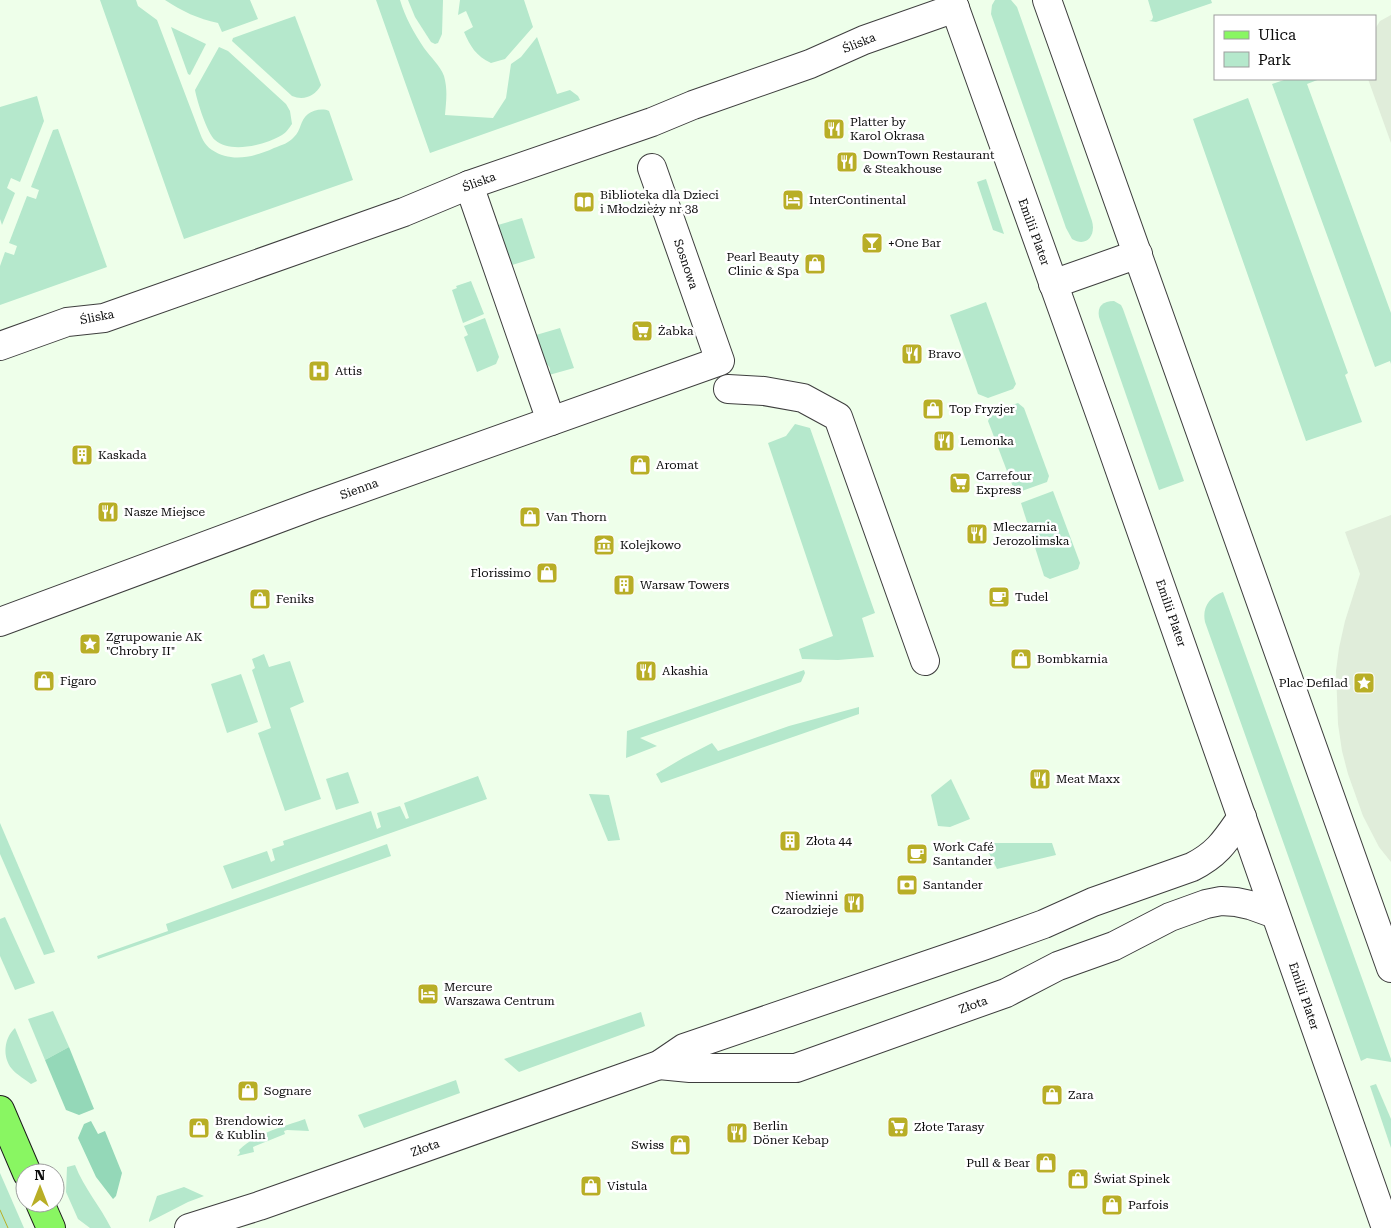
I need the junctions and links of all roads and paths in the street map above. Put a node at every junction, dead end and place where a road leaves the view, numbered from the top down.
1 (1047, 0) edge
2 (954, 4) edge
3 (652, 168) dead end
4 (469, 185) junction
5 (1138, 254) junction
6 (1053, 284) junction
7 (0, 346) edge
8 (720, 361) joint
9 (728, 389) dead end
10 (551, 421) junction
11 (0, 622) edge
12 (925, 661) dead end
13 (1242, 817) junction
14 (1276, 914) junction
15 (1391, 968) edge
16 (659, 1065) junction
17 (0, 1110) edge
18 (24, 1163) edge
19 (45, 1213) edge
20 (50, 1213) edge
21 (51, 1228) edge
22 (64, 1228) edge
23 (190, 1228) edge
24 (1386, 1228) edge

1 - 5 street
2 - 4 street, Śliska
2 - 6 street, Emilii Plater
3 - 8 street, Sosnowa
4 - 7 street, Śliska
4 - 10 street
5 - 6 street
5 - 15 street
6 - 13 street, Emilii Plater
8 - 10 street, Sienna
9 - 12 street
10 - 11 street, Sienna
13 - 14 street, Emilii Plater
13 - 16 street, Złota
14 - 16 street, Złota
14 - 24 street, Emilii Plater
16 - 23 street, Złota
17 - 18 main road
19 - 21 main road
20 - 22 street

